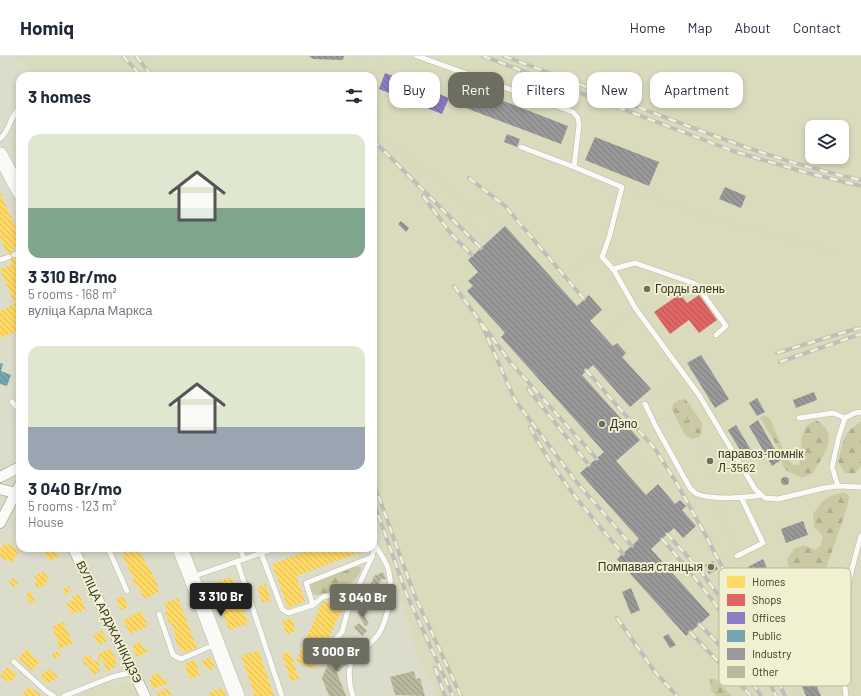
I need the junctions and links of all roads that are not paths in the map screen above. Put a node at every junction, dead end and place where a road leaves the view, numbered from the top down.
1 (417, 56) edge
2 (16, 111) edge
3 (0, 139) edge
4 (521, 147) dead end
5 (0, 155) edge
6 (10, 166) edge
7 (574, 167) junction
8 (16, 182) edge
9 (16, 254) edge
10 (0, 260) edge
11 (613, 269) junction
12 (716, 335) dead end
13 (12, 402) dead end
14 (645, 404) road end
15 (16, 406) edge
16 (861, 412) edge
17 (799, 418) dead end
18 (845, 418) junction
19 (16, 469) edge
20 (0, 477) edge
21 (838, 486) junction
22 (861, 487) edge
23 (0, 489) edge
24 (16, 491) edge
25 (762, 495) junction
26 (16, 496) edge
27 (741, 498) junction
28 (0, 523) edge
29 (861, 536) edge
30 (377, 549) edge
31 (75, 552) edge
32 (110, 552) edge
33 (181, 552) edge
34 (241, 552) edge
35 (264, 552) edge
36 (373, 552) edge
37 (261, 553) junction
38 (737, 556) road end
39 (372, 557) junction
40 (244, 559) junction
41 (237, 561) junction
42 (851, 573) edge
43 (188, 580) junction
44 (127, 591) road end
45 (313, 605) junction
46 (350, 606) junction
47 (159, 614) road end
48 (222, 641) junction
49 (329, 647) dead end
50 (14, 662) dead end
51 (133, 672) junction
52 (845, 686) edge
53 (54, 696) edge
54 (64, 696) edge
55 (145, 696) edge
56 (237, 696) edge
57 (282, 696) edge
58 (353, 696) edge
59 (846, 696) edge

1 - 7 lane
2 - 3 lane
4 - 7 lane
5 - 6 main road
6 - 8 main road
7 - 11 lane
9 - 10 lane
11 - 12 lane
11 - 25 lane
13 - 15 lane
14 - 27 lane
16 - 18 lane
17 - 18 lane
18 - 21 lane
19 - 20 street
21 - 22 lane
21 - 25 lane
23 - 24 street
25 - 27 lane
26 - 28 street
27 - 38 lane
29 - 42 lane
30 - 58 lane
31 - 51 street, ВУЛІЦА АРДЖАНІКІДЗЭ
32 - 44 lane
33 - 43 main road
34 - 40 lane
35 - 37 lane
36 - 39 lane
37 - 40 lane
37 - 45 lane
39 - 45 lane
39 - 46 lane
40 - 41 lane
41 - 43 lane
41 - 57 lane
43 - 48 main road
45 - 46 lane
46 - 49 lane
47 - 48 lane
48 - 56 main road
50 - 53 lane
51 - 54 lane
51 - 55 street, ВУЛІЦА АРДЖАНІКІДЗЭ
52 - 59 lane

